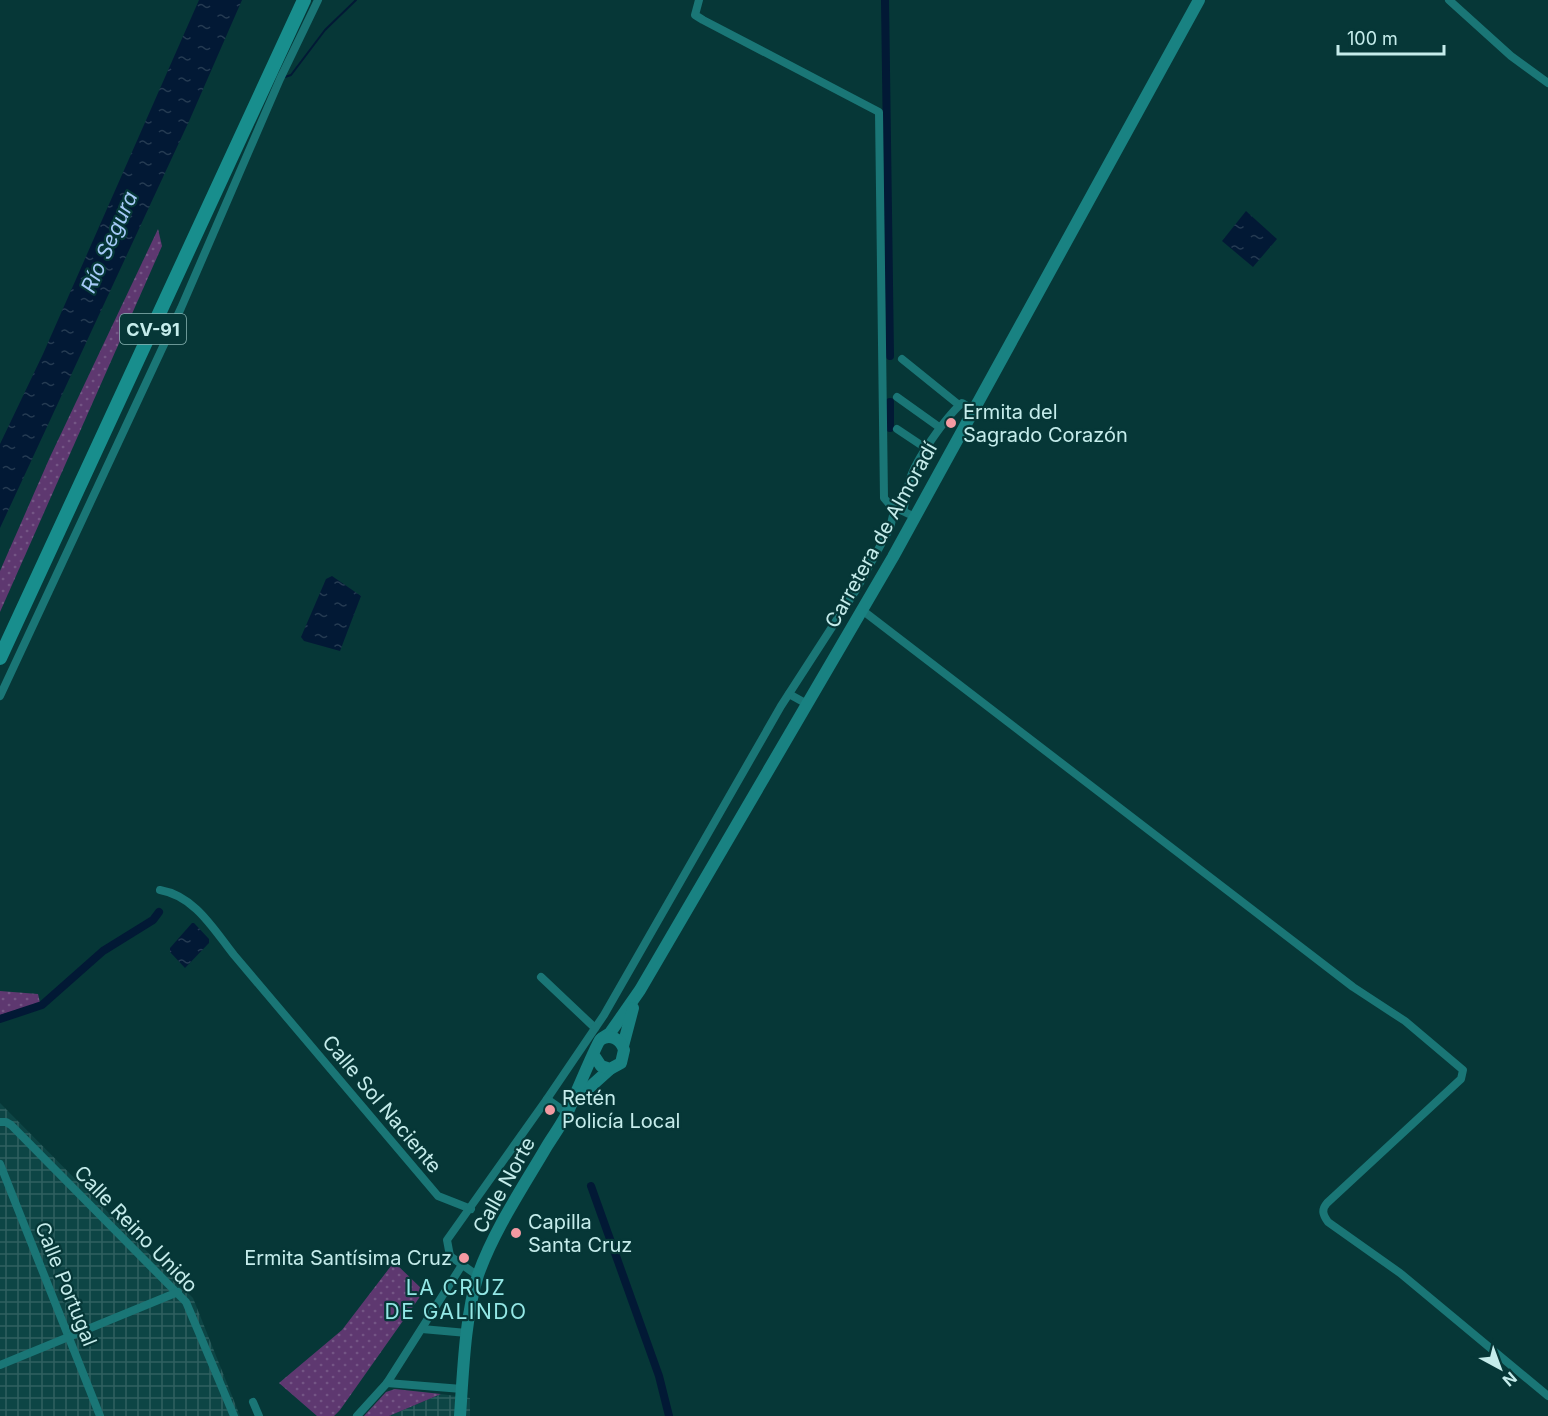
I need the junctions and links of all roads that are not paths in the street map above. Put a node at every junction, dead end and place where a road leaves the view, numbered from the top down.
1 (304, 0) edge
2 (318, 0) edge
3 (699, 0) edge
4 (1198, 0) edge
5 (1449, 0) edge
6 (1548, 83) edge
7 (902, 359) dead end
8 (897, 397) dead end
9 (959, 405) junction
10 (974, 410) junction
11 (939, 427) junction
12 (897, 429) dead end
13 (927, 449) junction
14 (899, 509) junction
15 (915, 517) junction
16 (890, 528) junction
17 (905, 535) junction
18 (862, 610) junction
19 (0, 658) edge
20 (789, 694) junction
21 (0, 696) edge
22 (807, 704) junction
23 (160, 890) dead end
24 (541, 977) dead end
25 (640, 990) junction
26 (599, 1034) junction
27 (623, 1046) junction
28 (593, 1054) junction
29 (610, 1069) junction
30 (548, 1099) junction
31 (568, 1111) junction
32 (0, 1122) edge
33 (0, 1164) edge
34 (471, 1209) junction
35 (462, 1265) junction
36 (478, 1276) junction
37 (178, 1292) junction
38 (422, 1329) junction
39 (467, 1333) junction
40 (69, 1336) junction
41 (0, 1365) edge
42 (387, 1383) junction
43 (462, 1389) junction
44 (1548, 1396) edge
45 (253, 1402) dead end
46 (100, 1416) edge
47 (234, 1416) edge
48 (260, 1416) edge
49 (357, 1416) edge
50 (460, 1416) edge

1 - 19 main road, CV-91
2 - 21 street
3 - 14 street
4 - 10 main road, Carretera de Almoradí
5 - 6 street
7 - 9 street
8 - 11 street
9 - 10 street
9 - 11 street
10 - 15 main road, Carretera de Almoradí
11 - 13 street
12 - 13 street
13 - 14 street
14 - 15 street
14 - 16 street
15 - 17 main road, Carretera de Almoradí
16 - 17 street
16 - 20 street
17 - 18 main road, Carretera de Almoradí
18 - 22 main road, Carretera de Almoradí
18 - 44 street
20 - 22 street
20 - 26 street
22 - 25 main road, Carretera de Almoradí
23 - 34 street, Calle Sol Naciente
24 - 26 street
25 - 26 main road
25 - 27 main road
26 - 27 main road
26 - 28 main road
26 - 30 street
27 - 29 main road
28 - 29 main road
28 - 31 main road
29 - 31 main road
30 - 31 street
30 - 34 street
31 - 36 main road, Calle Norte
32 - 37 street, Calle Reino Unido
33 - 40 street, Calle Portugal
34 - 35 street
35 - 36 street
35 - 38 street
36 - 39 main road, Calle Norte
37 - 40 street
37 - 47 street, Calle Reino Unido
38 - 39 street
38 - 42 street
39 - 43 main road, Calle Norte
40 - 41 street
40 - 46 street, Calle Portugal
42 - 43 street
42 - 49 street
43 - 50 main road, Calle Norte
45 - 48 street

